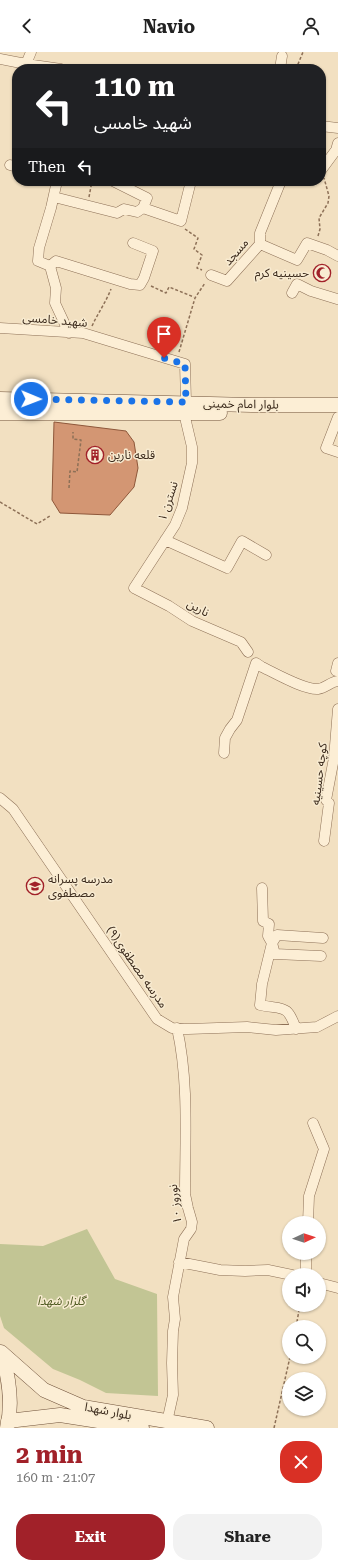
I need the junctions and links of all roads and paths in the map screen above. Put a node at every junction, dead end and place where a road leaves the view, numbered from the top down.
1 (31, 52) edge
2 (303, 52) edge
3 (282, 56) dead end
4 (0, 59) edge
5 (26, 64) joint
6 (281, 64) edge
7 (298, 64) edge
8 (326, 127) edge
9 (338, 128) edge
10 (338, 143) edge
11 (326, 164) edge
12 (326, 184) edge
13 (55, 186) edge
14 (91, 186) edge
15 (123, 186) edge
16 (190, 186) edge
17 (278, 186) edge
18 (54, 197) junction
19 (88, 206) junction
20 (143, 208) junction
21 (181, 221) junction
22 (133, 243) dead end
23 (260, 244) junction
24 (315, 246) junction
25 (338, 256) edge
26 (50, 266) junction
27 (211, 275) junction
28 (114, 279) junction
29 (142, 282) junction
30 (292, 293) dead end
31 (195, 298) junction
32 (338, 301) edge
33 (0, 328) edge
34 (69, 333) junction
35 (88, 335) junction
36 (176, 361) junction
37 (0, 399) edge
38 (338, 405) edge
39 (185, 408) junction
40 (0, 413) edge
41 (338, 414) edge
42 (338, 418) edge
43 (73, 432) dead end
44 (338, 452) edge
45 (70, 488) dead end
46 (0, 502) edge
47 (50, 516) dead end
48 (165, 540) junction
49 (266, 555) dead end
50 (134, 588) joint
51 (248, 652) dead end
52 (338, 681) edge
53 (338, 710) edge
54 (224, 753) dead end
55 (0, 798) edge
56 (324, 841) dead end
57 (262, 888) dead end
58 (323, 938) dead end
59 (272, 943) junction
60 (321, 956) dead end
61 (338, 1016) edge
62 (177, 1028) junction
63 (296, 1029) junction
64 (313, 1123) dead end
65 (308, 1216) edge
66 (180, 1262) junction
67 (282, 1273) edge
68 (326, 1285) edge
69 (338, 1288) edge
70 (1, 1351) edge
71 (288, 1364) edge
72 (60, 1415) junction
73 (167, 1422) junction
74 (7, 1425) edge
75 (40, 1428) edge
76 (142, 1428) edge
77 (207, 1428) edge
78 (274, 1428) edge

1 - 5 street
2 - 7 path
3 - 6 street
4 - 5 street
8 - 9 street
10 - 11 street
12 - 24 path
13 - 18 street
14 - 19 path
15 - 20 street
16 - 21 street
17 - 23 street, مسجد
18 - 19 street
18 - 26 street
19 - 20 street
20 - 21 street
21 - 27 path
22 - 29 street
23 - 24 street, مسجد
23 - 27 street, مسجد
24 - 25 street
26 - 28 street
26 - 34 street
27 - 31 path
28 - 29 street
28 - 35 path
29 - 31 path
30 - 32 street
31 - 36 path
33 - 34 street, شهید خامسی
34 - 35 street, شهید خامسی
35 - 36 street, شهید خامسی
36 - 39 street
37 - 39 main road, بلوار امام خمینی
38 - 39 main road, بلوار امام خمینی
39 - 40 main road, بلوار امام خمینی
39 - 41 main road, بلوار امام خمینی
39 - 48 street, نسترن ۱
42 - 44 street
43 - 45 path
46 - 47 path
48 - 49 street
48 - 50 street, نسترن ۱
50 - 51 street, نارین
52 - 54 street
53 - 56 street, کوچه حسینیه
55 - 62 street, مدرسه مصطفوی(۹)
57 - 59 street
58 - 59 street
59 - 60 street
59 - 63 street
61 - 63 street, مدرسه مصطفوی(۹)
62 - 63 street, مدرسه مصطفوی(۹)
62 - 66 street, نوروز ۱۰
64 - 65 street
66 - 67 street
66 - 73 street, نوروز ۱۰
68 - 69 street
70 - 73 main road, بلوار شهدا
70 - 74 main road
71 - 78 path
72 - 74 main road, بلوار شهدا
72 - 75 main road
72 - 76 main road, بلوار شهدا
73 - 77 main road, بلوار شهدا

